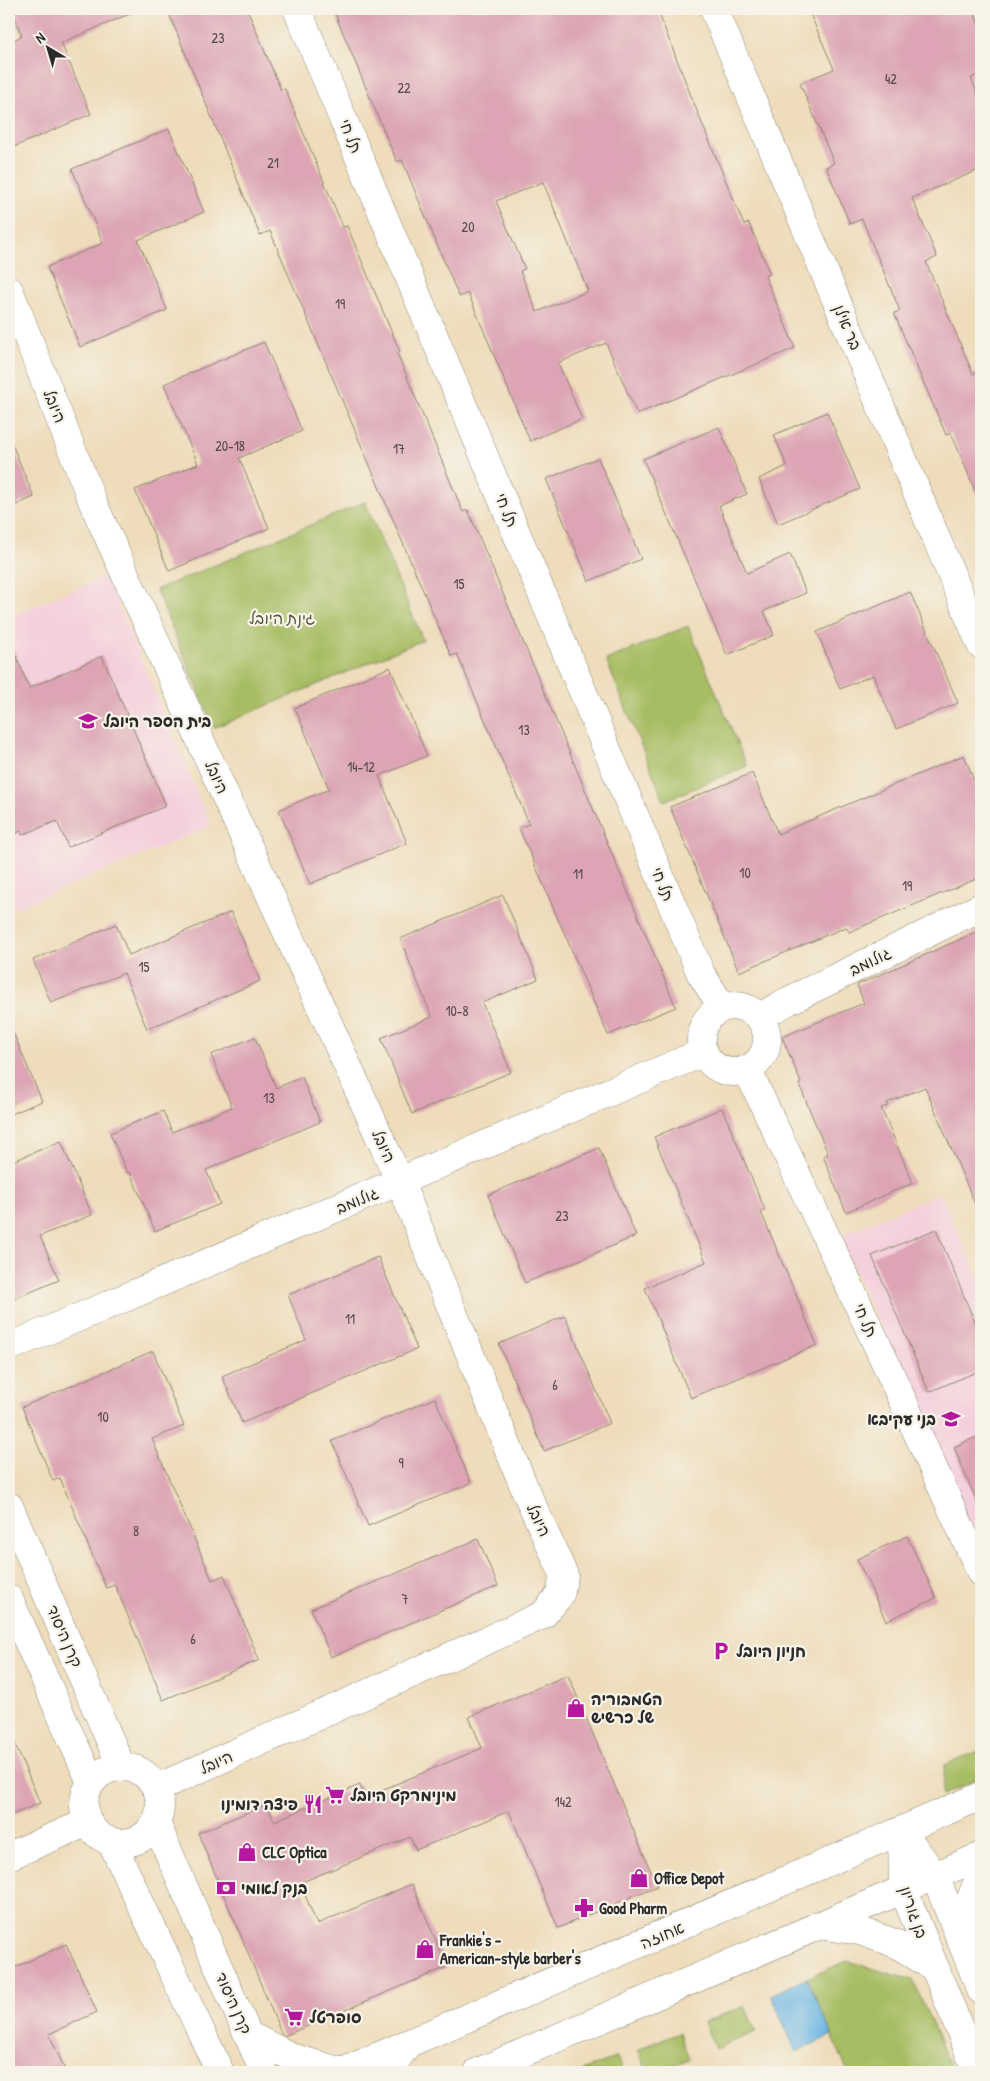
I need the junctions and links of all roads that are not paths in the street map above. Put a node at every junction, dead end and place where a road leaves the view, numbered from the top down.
1 (297, 9) edge
2 (714, 9) edge
3 (9, 290) edge
4 (981, 645) edge
5 (981, 907) edge
6 (723, 1008) junction
7 (760, 1017) junction
8 (704, 1052) junction
9 (748, 1069) junction
10 (400, 1182) junction
11 (9, 1347) edge
12 (9, 1506) edge
13 (981, 1573) edge
14 (9, 1599) edge
15 (121, 1766) junction
16 (92, 1782) junction
17 (157, 1788) junction
18 (981, 1796) edge
19 (88, 1822) junction
20 (156, 1823) junction
21 (902, 1831) junction
22 (111, 1841) junction
23 (9, 1856) edge
24 (981, 1856) edge
25 (981, 1873) edge
26 (935, 1876) junction
27 (903, 1889) junction
28 (818, 1925) junction
29 (968, 1956) junction
30 (936, 1969) junction
31 (981, 1990) edge
32 (248, 2035) junction
33 (406, 2046) junction
34 (212, 2066) edge
35 (264, 2072) edge
36 (342, 2072) edge
37 (388, 2072) edge
38 (478, 2072) edge
39 (977, 2072) edge

1 - 6 street, תל חי
2 - 4 street, בר אילן
3 - 10 street, היובל
5 - 7 street, גולומב
6 - 7 street
6 - 8 street
7 - 9 street
8 - 9 street
8 - 10 street, גולומב
9 - 13 street, תל חי
10 - 11 street, גולומב
10 - 17 street, היובל
12 - 15 street, קרן היסוד
14 - 16 street
15 - 16 street
15 - 17 street
16 - 19 street
17 - 20 street
18 - 21 street, אחוזה
19 - 22 street
19 - 23 street
20 - 22 street
20 - 32 street, קרן היסוד
21 - 26 street, בן גוריון
21 - 27 street, בן גוריון
21 - 33 street, אחוזה
22 - 34 street
24 - 26 street
25 - 29 street
26 - 27 street
26 - 29 street, בן גוריון
27 - 28 street
27 - 30 street, בן גוריון
28 - 30 street
28 - 38 street
29 - 31 street, בן גוריון
30 - 39 street, בן גוריון
32 - 35 street, קרן היסוד
32 - 36 street
33 - 36 street, אחוזה
33 - 37 street

